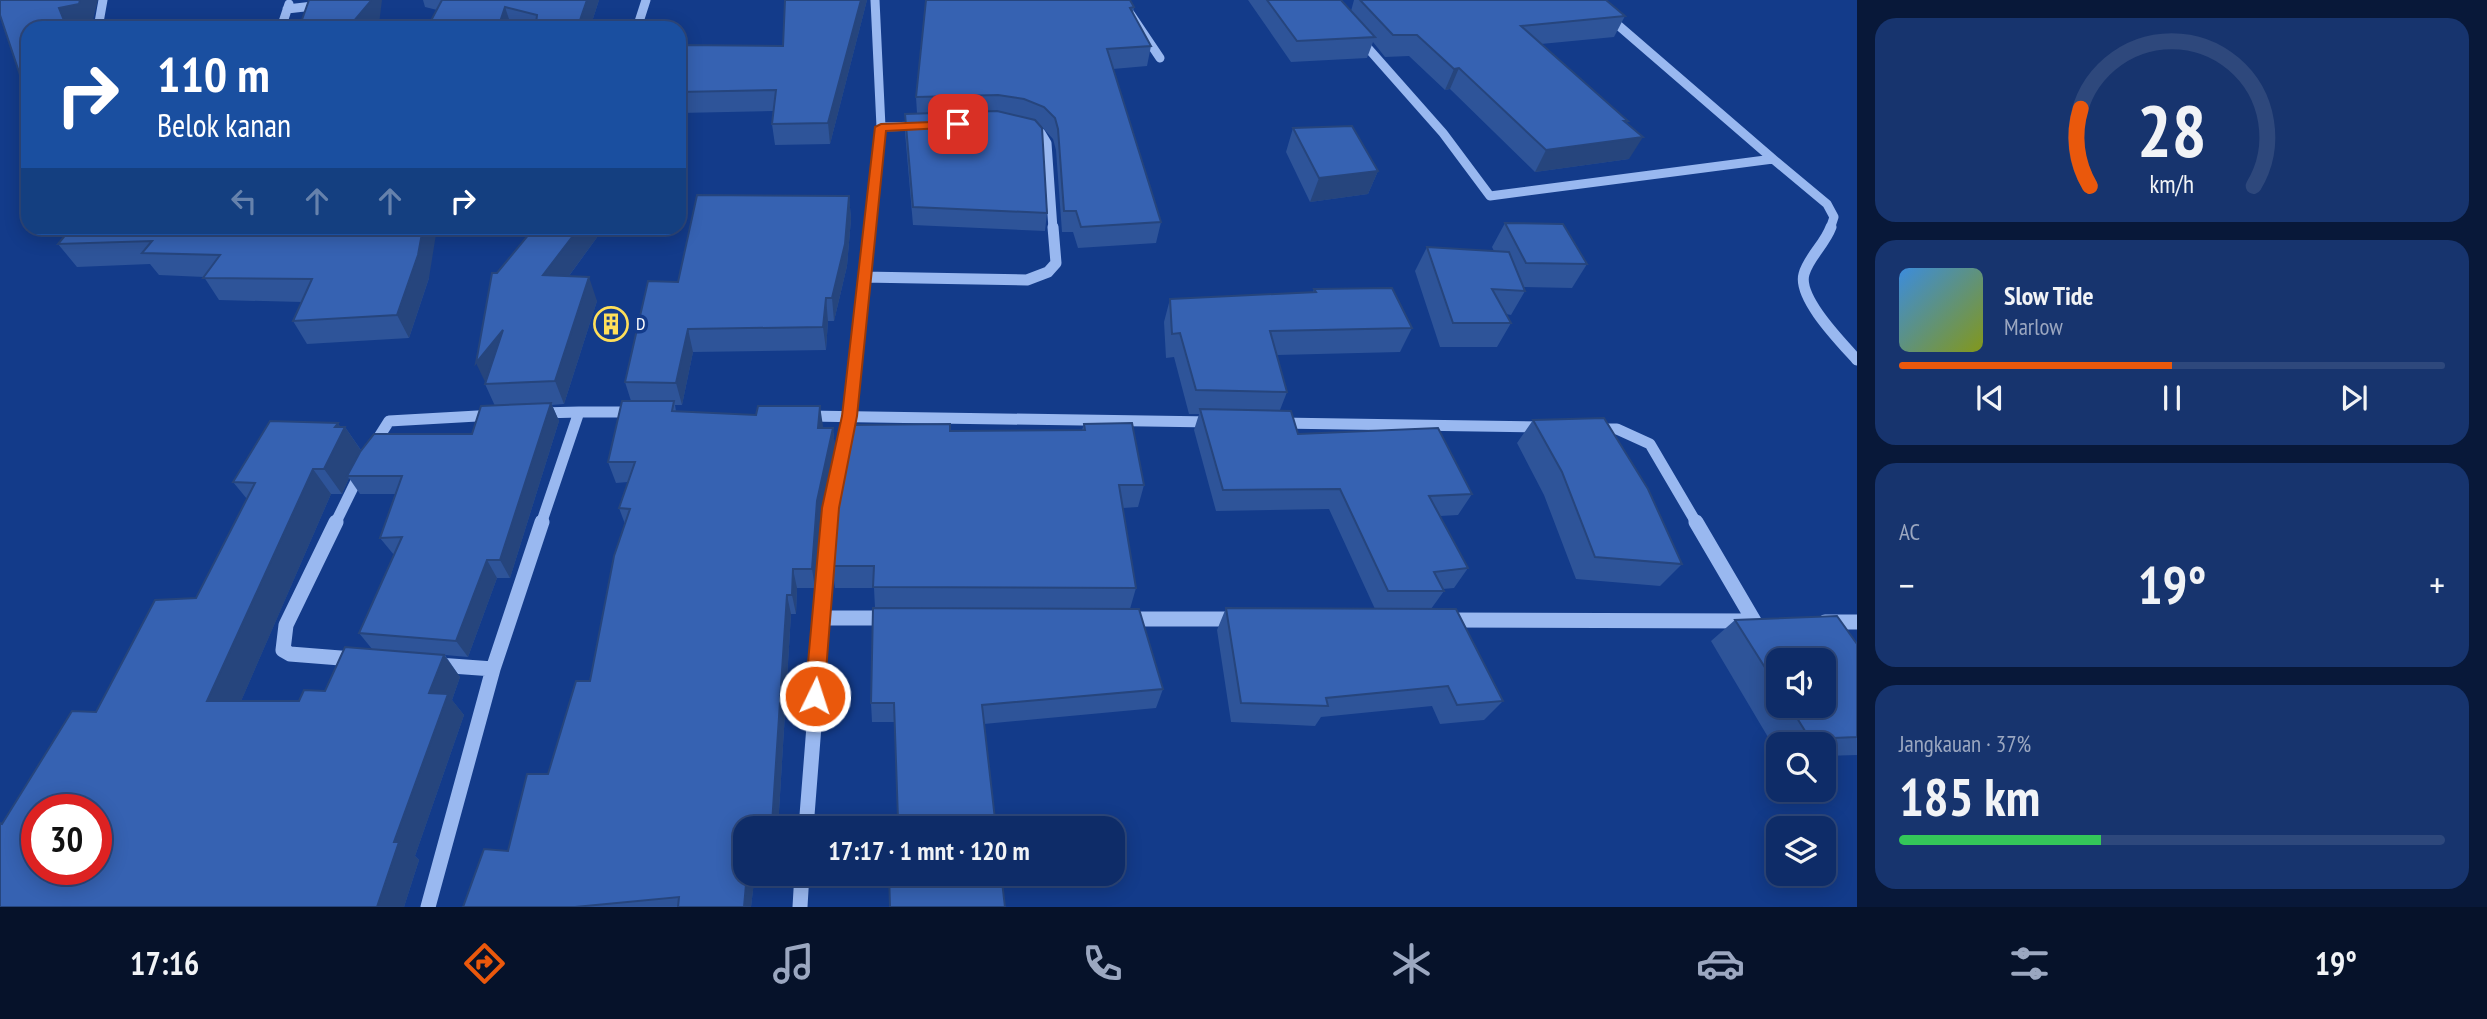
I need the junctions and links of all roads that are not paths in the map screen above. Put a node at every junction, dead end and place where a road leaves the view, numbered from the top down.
1 (103, 0) edge
2 (646, 0) edge
3 (875, 0) edge
4 (1121, 0) edge
5 (1589, 0) edge
6 (289, 4) edge
7 (337, 4) edge
8 (99, 21) edge
9 (283, 21) edge
10 (639, 21) edge
11 (1353, 31) edge
12 (1160, 58) dead end
13 (1019, 124) edge
14 (932, 125) edge
15 (881, 127) junction
16 (1773, 159) junction
17 (863, 277) junction
18 (1857, 360) edge
19 (579, 411) junction
20 (646, 413) edge
21 (795, 415) edge
22 (849, 416) junction
23 (1227, 422) edge
24 (1269, 423) edge
25 (820, 618) junction
26 (904, 618) edge
27 (1113, 619) edge
28 (1252, 620) edge
29 (1433, 620) edge
30 (1805, 622) edge
31 (1857, 622) edge
32 (362, 660) edge
33 (428, 664) edge
34 (494, 669) junction
35 (807, 816) edge
36 (801, 886) edge
37 (428, 907) edge
38 (800, 907) edge

1 - 8 street
2 - 10 street
3 - 15 street
4 - 12 street
5 - 16 street
6 - 7 street
6 - 9 street
11 - 16 street
13 - 17 street
14 - 15 street
15 - 17 street
16 - 18 street
17 - 22 street
19 - 20 street
19 - 32 street
19 - 34 street
21 - 22 street
22 - 23 street
22 - 25 street
24 - 29 street
25 - 26 street
25 - 35 street
27 - 28 street
30 - 31 street
33 - 34 street
34 - 37 street
36 - 38 street

